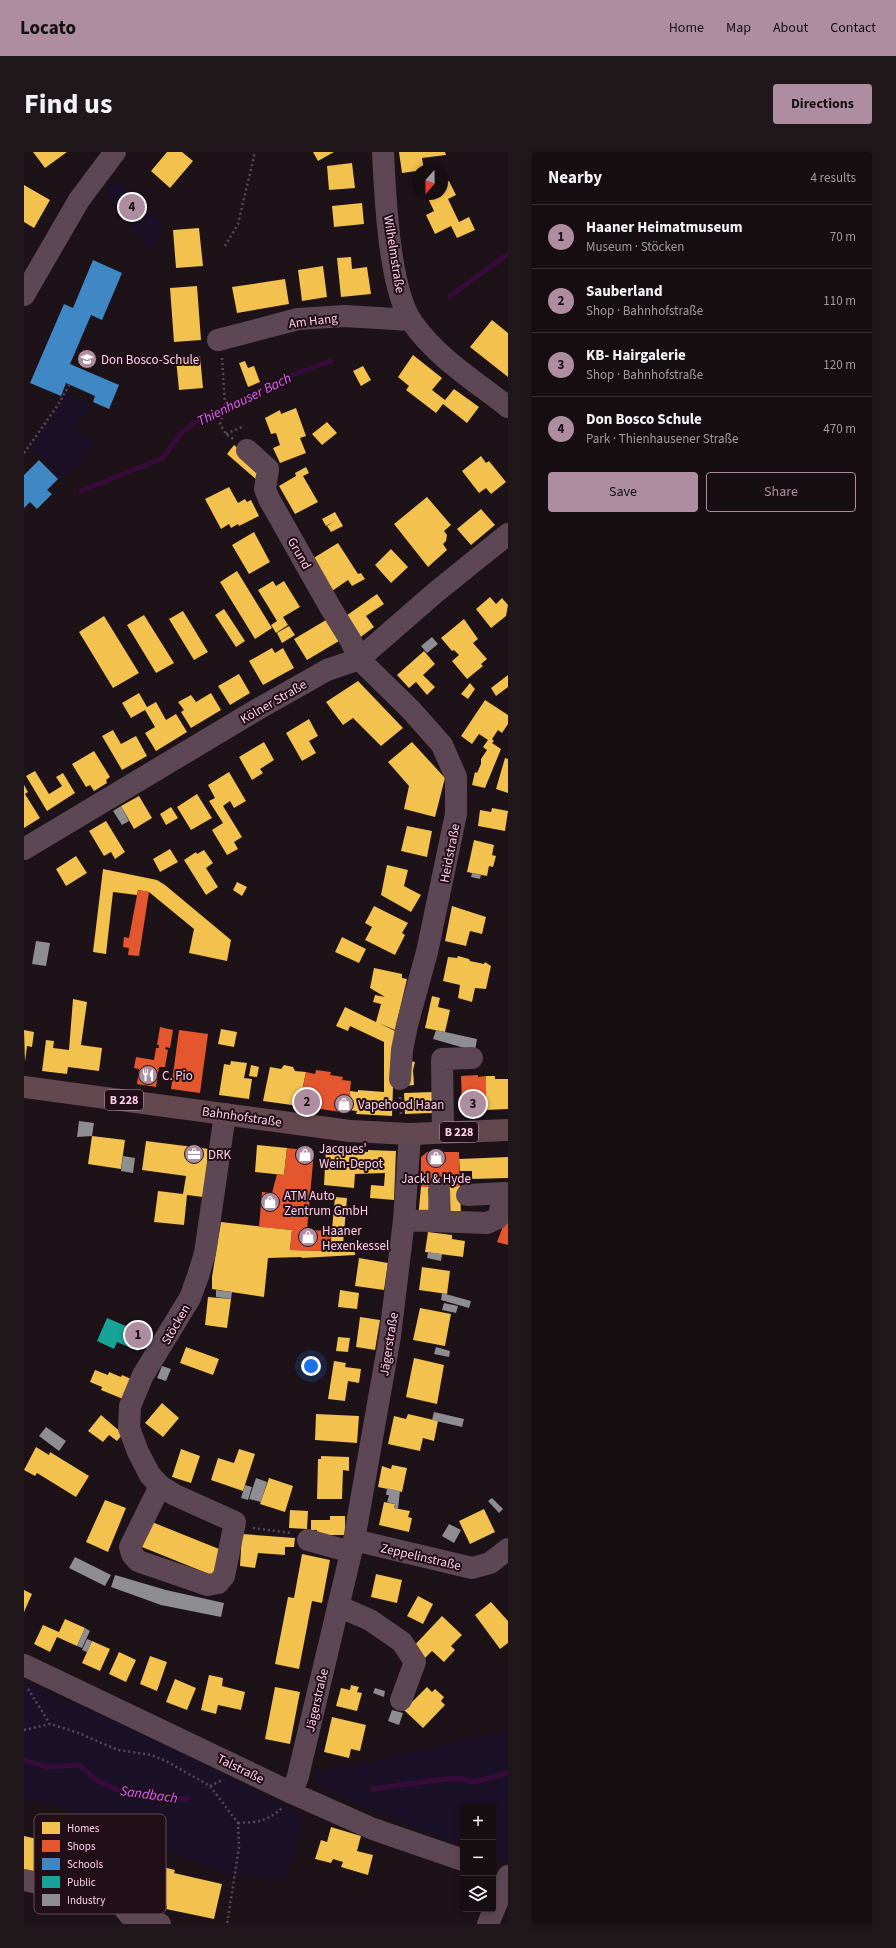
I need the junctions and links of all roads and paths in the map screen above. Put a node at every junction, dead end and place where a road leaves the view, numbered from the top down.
1 (114, 152) edge
2 (255, 152) edge
3 (383, 152) edge
4 (225, 246) dead end
5 (24, 295) edge
6 (411, 320) junction
7 (218, 340) joint
8 (69, 385) dead end
9 (508, 407) edge
10 (242, 427) dead end
11 (226, 434) junction
12 (247, 450) joint
13 (24, 453) edge
14 (508, 534) edge
15 (359, 659) junction
16 (24, 849) edge
17 (472, 1058) dead end
18 (400, 1078) joint
19 (24, 1087) edge
20 (225, 1114) junction
21 (508, 1130) edge
22 (443, 1132) junction
23 (405, 1134) junction
24 (439, 1190) dead end
25 (467, 1195) dead end
26 (404, 1220) junction
27 (440, 1221) junction
28 (160, 1486) junction
29 (235, 1522) junction
30 (308, 1540) joint
31 (352, 1546) junction
32 (508, 1549) edge
33 (338, 1606) junction
34 (24, 1665) edge
35 (28, 1688) dead end
36 (401, 1700) dead end
37 (50, 1724) junction
38 (24, 1730) edge
39 (292, 1793) junction
40 (238, 1823) junction
41 (460, 1859) edge
42 (496, 1872) edge
43 (508, 1876) edge
44 (24, 1880) edge
45 (34, 1882) edge
46 (129, 1914) edge
47 (160, 1924) edge
48 (227, 1924) edge
49 (488, 1924) edge

1 - 5 street
2 - 4 path
3 - 6 street, Wilhelmstraße
6 - 7 street, Am Hang
6 - 9 street, Wilhelmstraße
7 - 11 path
8 - 13 path
10 - 11 path
11 - 12 path
12 - 15 street, Grund
14 - 15 street, Kölner Straße
15 - 16 street, Kölner Straße
15 - 18 street, Heidstraße
17 - 22 street
18 - 23 path
19 - 20 main road, Bahnhofstraße / B 228
20 - 23 main road, Bahnhofstraße / B 228
20 - 28 street, Stöcken
21 - 22 main road, Bahnhofstraße / B 228
22 - 23 main road, Bahnhofstraße / B 228
23 - 26 street, Jägerstraße
24 - 27 street
25 - 27 street
26 - 27 street
26 - 31 street, Jägerstraße
28 - 29 street, Stöcken
28 - 29 street
29 - 30 path
30 - 31 street
31 - 32 street, Zeppelinstraße
31 - 33 street, Jägerstraße
33 - 36 street
33 - 39 street, Jägerstraße
34 - 39 street, Talstraße
35 - 37 path
37 - 38 path
37 - 40 path
39 - 40 path
39 - 41 street, Talstraße
40 - 48 path
42 - 43 street
43 - 49 street
44 - 45 street
46 - 47 street

